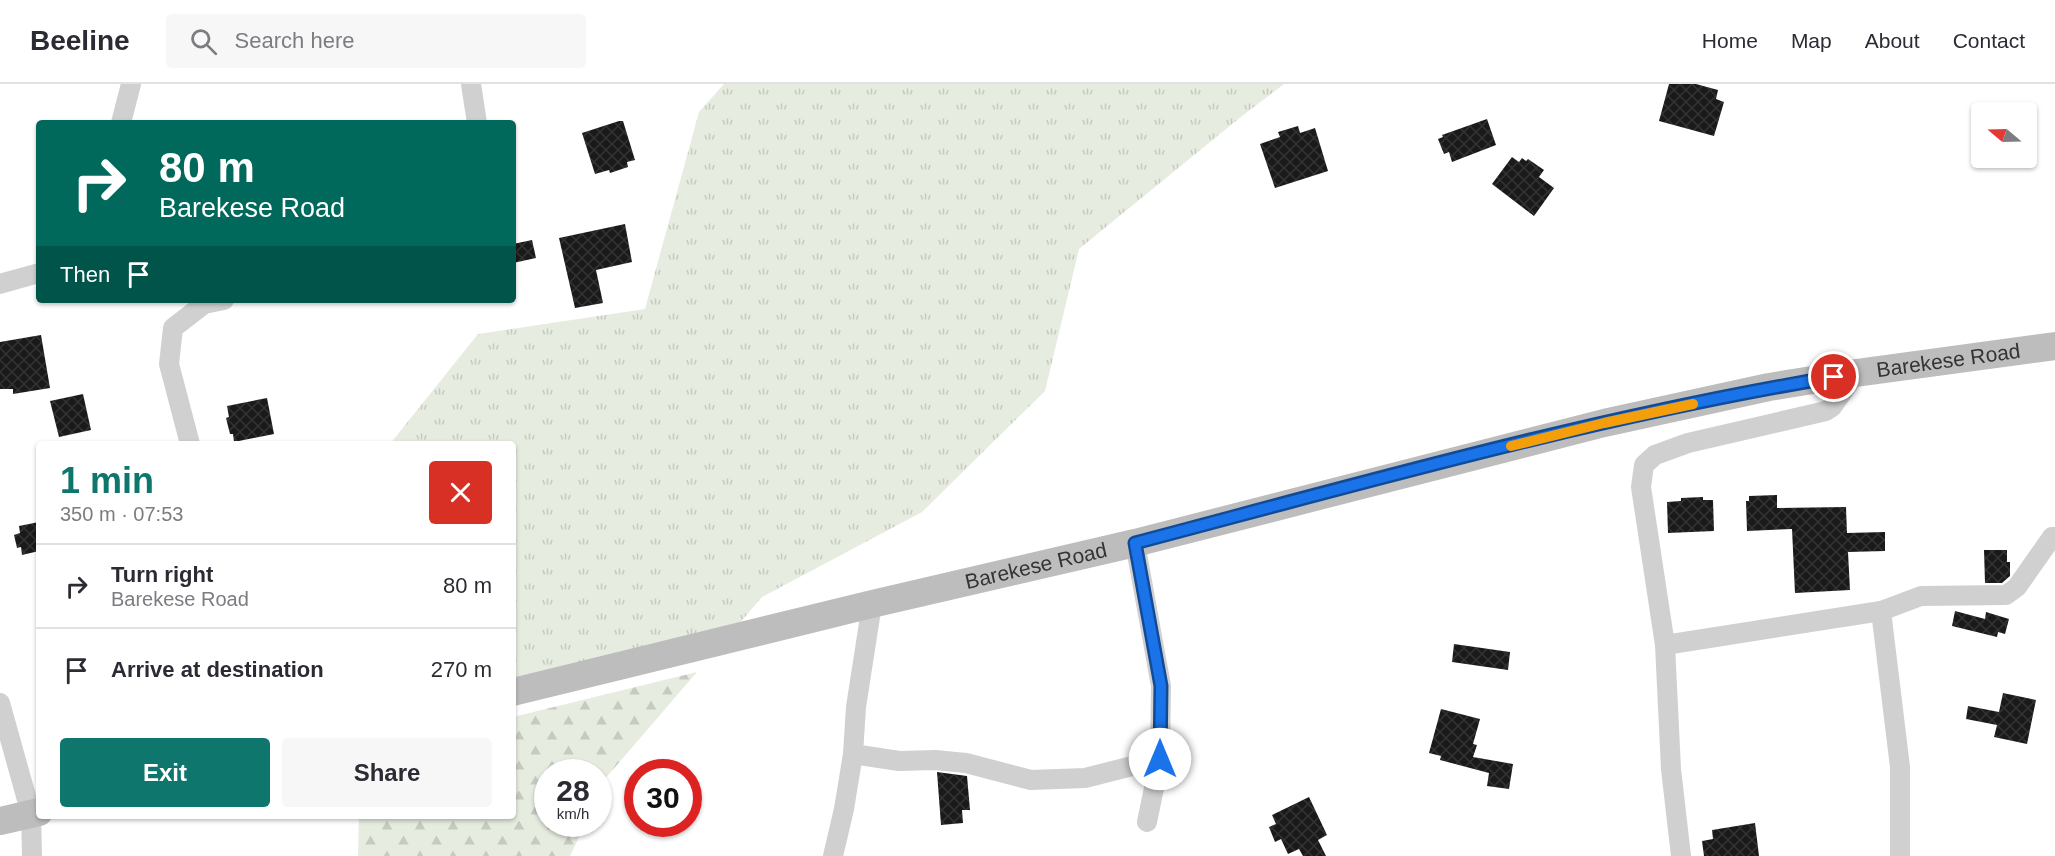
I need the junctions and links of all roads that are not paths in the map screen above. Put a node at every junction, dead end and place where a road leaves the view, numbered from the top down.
1 (131, 84) edge
2 (471, 84) edge
3 (122, 120) edge
4 (477, 120) edge
5 (36, 274) edge
6 (0, 284) edge
7 (209, 303) edge
8 (2055, 346) edge
9 (1856, 373) junction
10 (189, 441) edge
11 (2055, 537) edge
12 (1135, 543) junction
13 (872, 604) junction
14 (1881, 611) junction
15 (1665, 645) junction
16 (516, 691) edge
17 (0, 703) edge
18 (853, 754) junction
19 (1160, 759) junction
20 (35, 813) edge
21 (0, 821) edge
22 (1147, 822) dead end
23 (32, 856) edge
24 (833, 856) edge
25 (1681, 856) edge
26 (1900, 856) edge

1 - 3 street
2 - 4 street
5 - 6 street
7 - 10 street
8 - 9 main road, Barekese Road
9 - 12 main road, Barekese Road
9 - 15 street
11 - 14 street
12 - 13 main road, Barekese Road
12 - 19 street
13 - 16 main road, Barekese Road
13 - 18 street
14 - 15 street
14 - 26 street
15 - 25 street
17 - 20 street
18 - 19 street
18 - 24 street
19 - 22 street
20 - 21 main road
20 - 23 street

